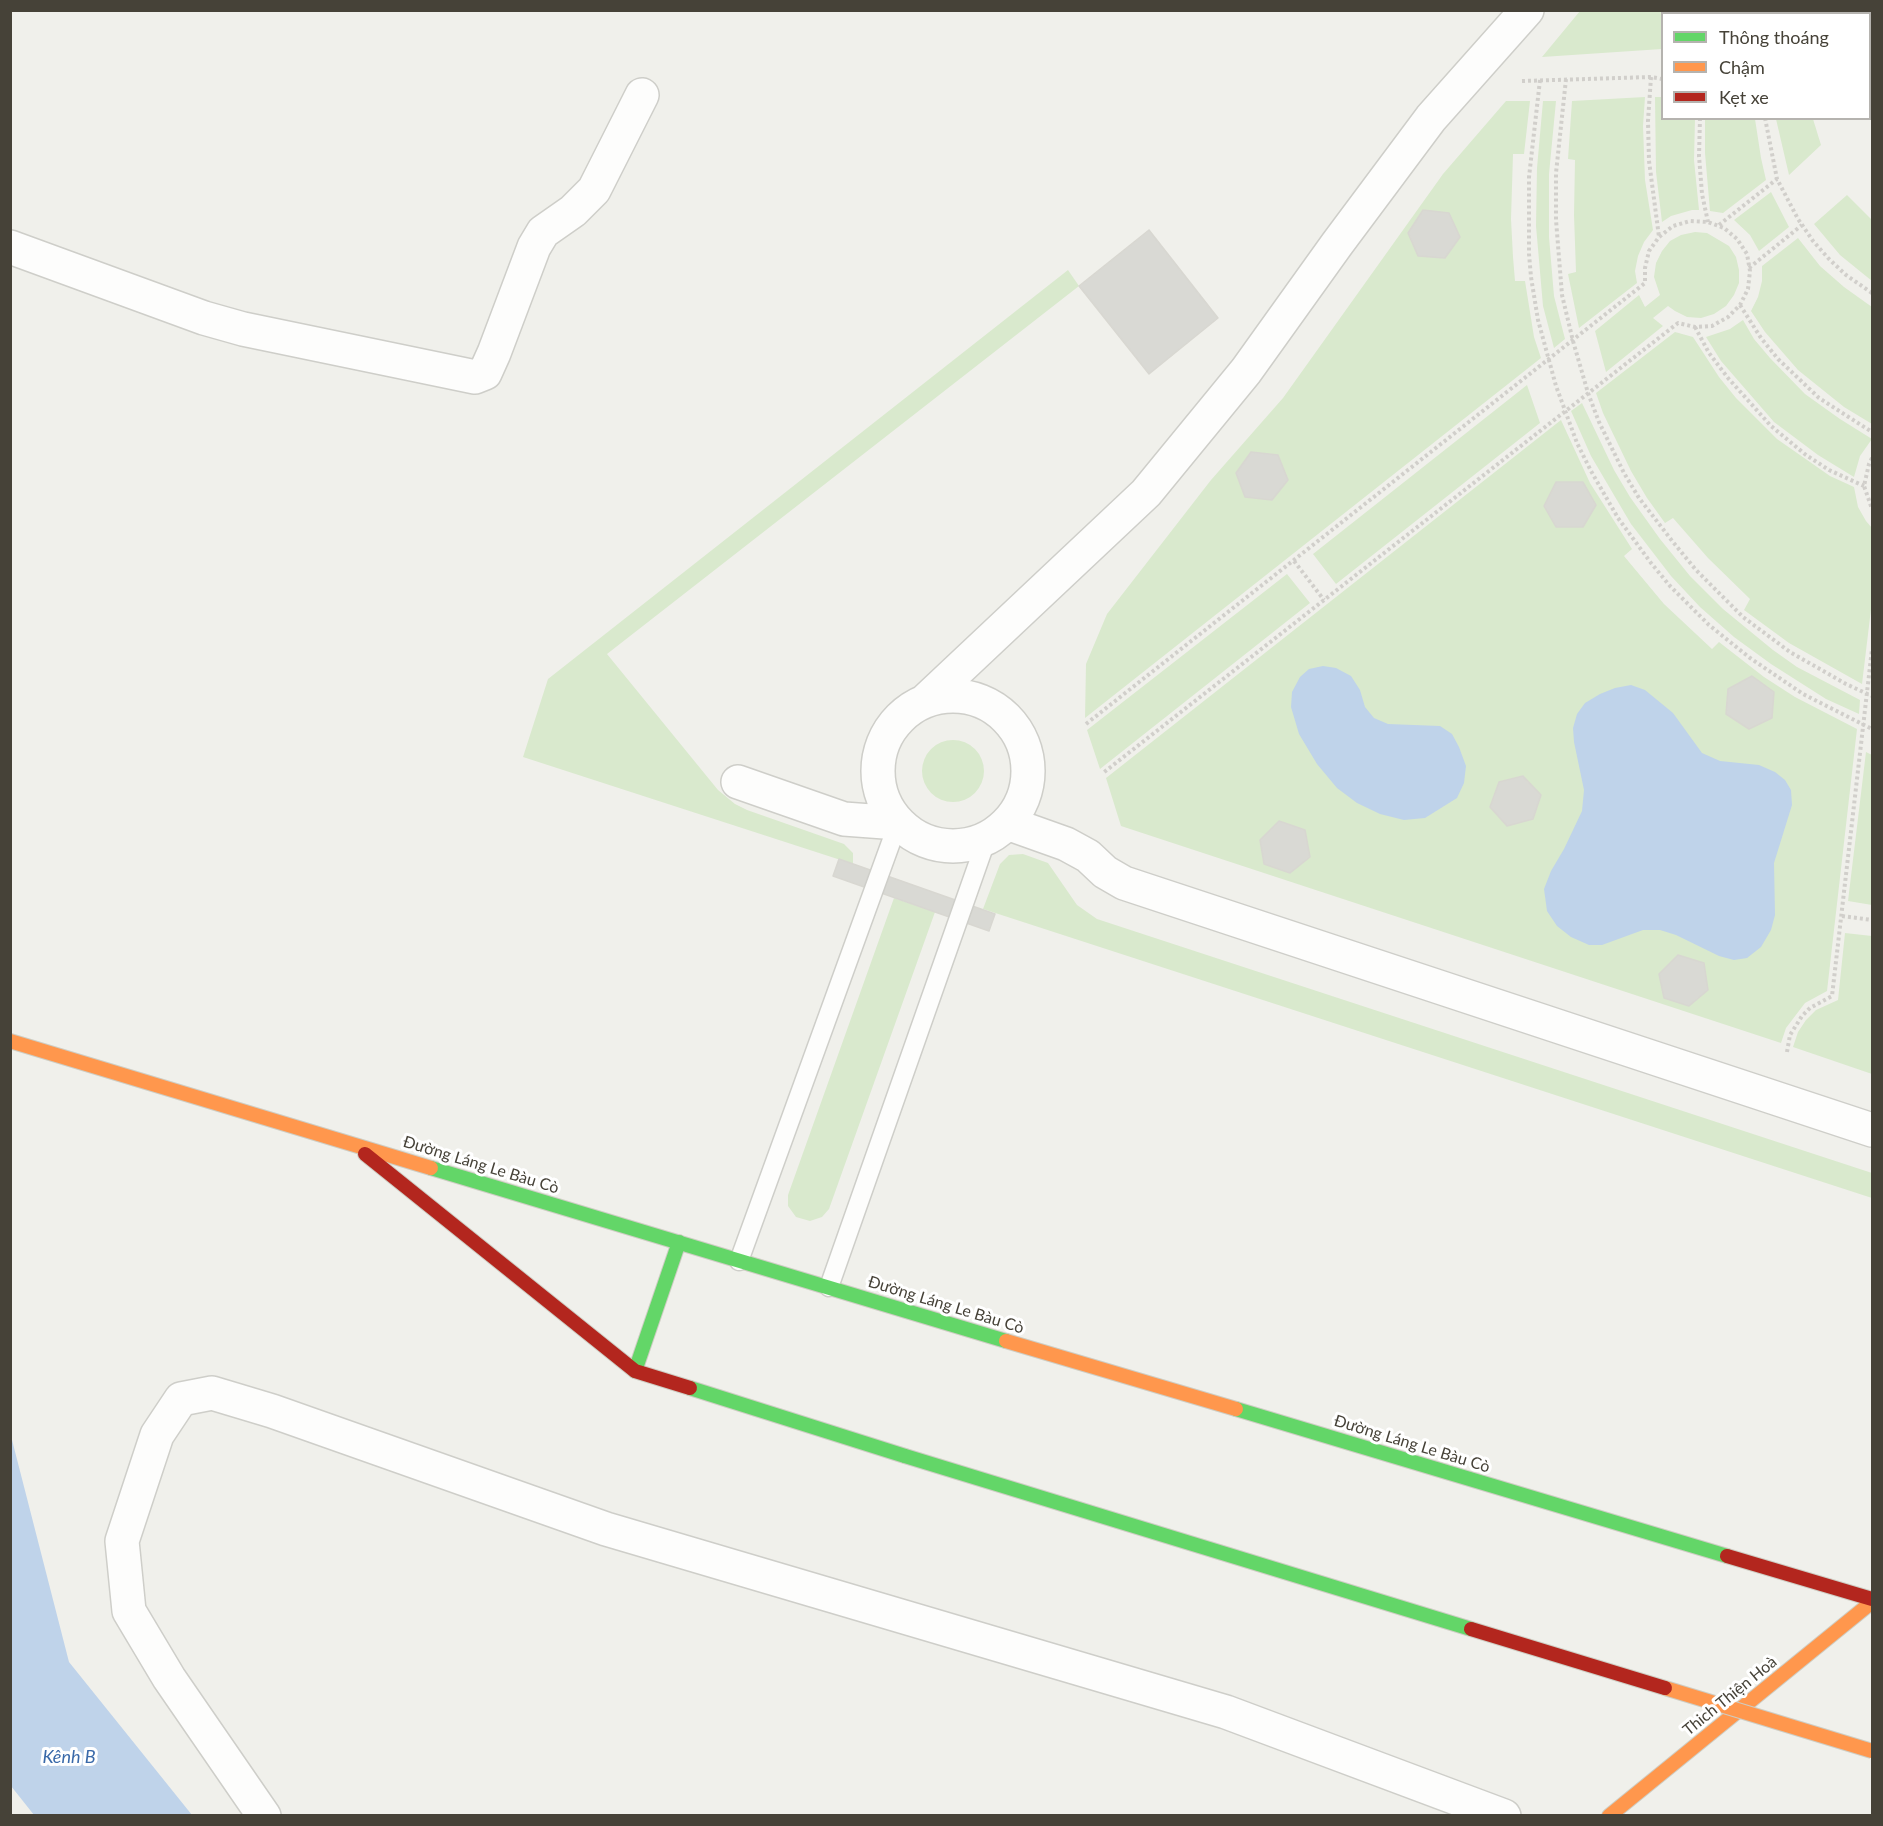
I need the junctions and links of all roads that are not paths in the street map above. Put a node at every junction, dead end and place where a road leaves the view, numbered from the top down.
1 (1527, 10) edge
2 (642, 95) dead end
3 (10, 247) edge
4 (925, 701) junction
5 (738, 782) dead end
6 (898, 823) junction
7 (997, 831) junction
8 (10, 1041) edge
9 (1872, 1130) edge
10 (351, 1143) junction
11 (679, 1242) junction
12 (739, 1261) junction
13 (829, 1287) junction
14 (634, 1371) junction
15 (1872, 1600) edge
16 (1872, 1751) edge
17 (264, 1815) edge
18 (1504, 1815) edge
19 (1609, 1815) edge

1 - 4 street
2 - 3 street
4 - 6 street
4 - 7 street
5 - 6 street
6 - 7 street
6 - 12 lane
7 - 9 street
7 - 13 lane
8 - 10 street, Đường Láng Le Bàu Cò
10 - 11 street, Đường Láng Le Bàu Cò
10 - 14 street
11 - 12 street, Đường Láng Le Bàu Cò
11 - 14 street
12 - 13 street, Đường Láng Le Bàu Cò
13 - 15 street, Đường Láng Le Bàu Cò
14 - 16 street, bridge
15 - 19 street, Thich Thiện Hoà
17 - 18 street

